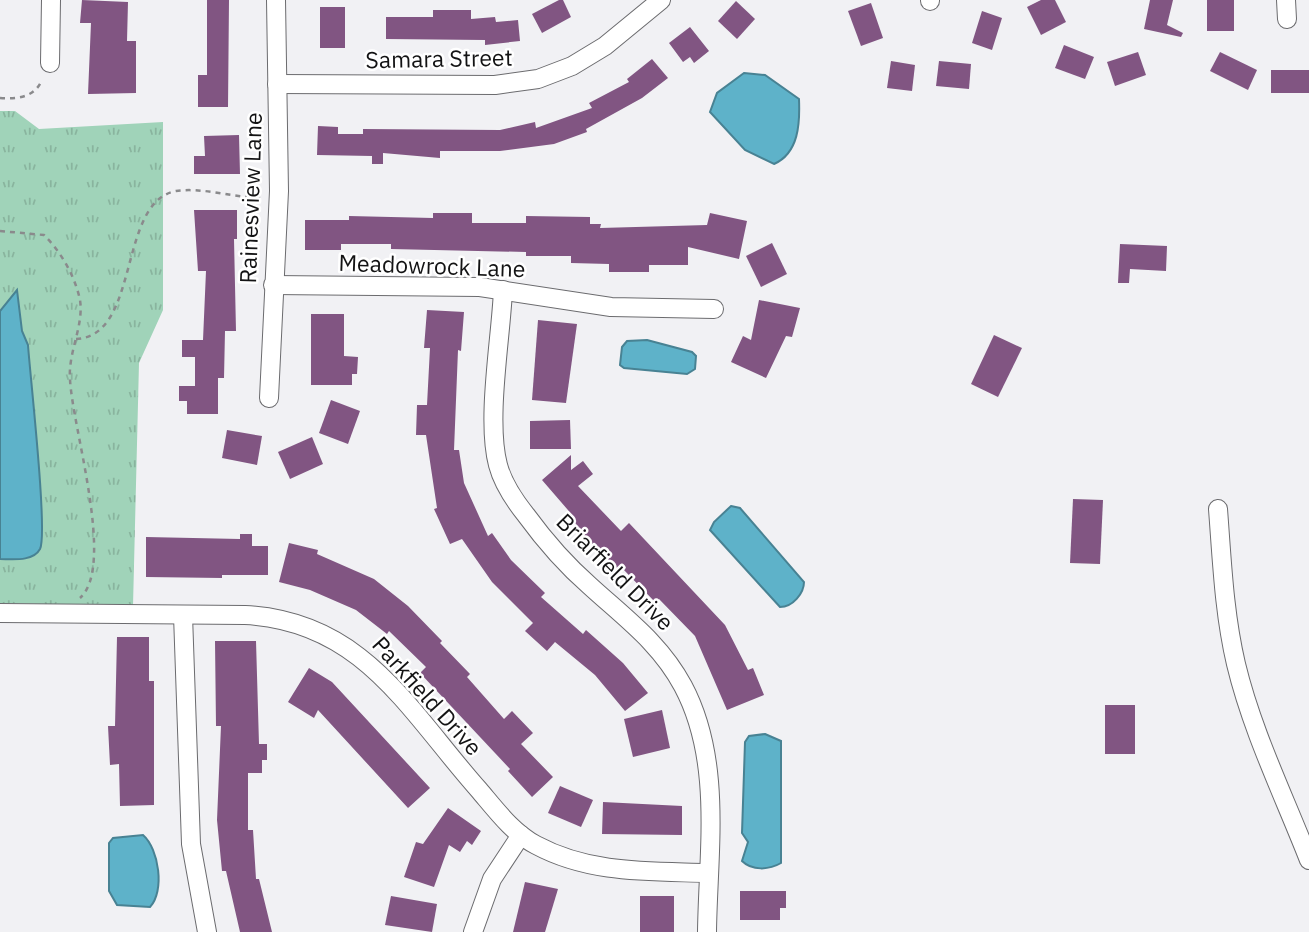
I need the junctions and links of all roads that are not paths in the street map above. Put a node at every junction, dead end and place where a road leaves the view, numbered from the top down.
1 (51, 0) edge
2 (276, 0) edge
3 (660, 0) edge
4 (1286, 0) edge
5 (1287, 19) dead end
6 (50, 63) dead end
7 (277, 84) junction
8 (273, 285) junction
9 (503, 290) junction
10 (714, 309) dead end
11 (269, 398) dead end
12 (1218, 509) dead end
13 (0, 613) edge
14 (183, 615) junction
15 (521, 835) junction
16 (1309, 860) edge
17 (708, 873) junction
18 (207, 932) edge
19 (474, 932) edge
20 (706, 932) edge

1 - 6 street
2 - 7 street, Rainesview Lane
3 - 7 street, Samara Street
4 - 5 street
7 - 8 street, Rainesview Lane
8 - 9 street, Meadowrock Lane
8 - 11 street, Rainesview Lane
9 - 10 street, Meadowrock Lane
9 - 17 street, Briarfield Drive
12 - 16 street
13 - 14 street, Parkfield Drive
14 - 15 street, Parkfield Drive
14 - 18 street
15 - 17 street, Parkfield Drive
15 - 19 street
17 - 20 street, Briarfield Drive

